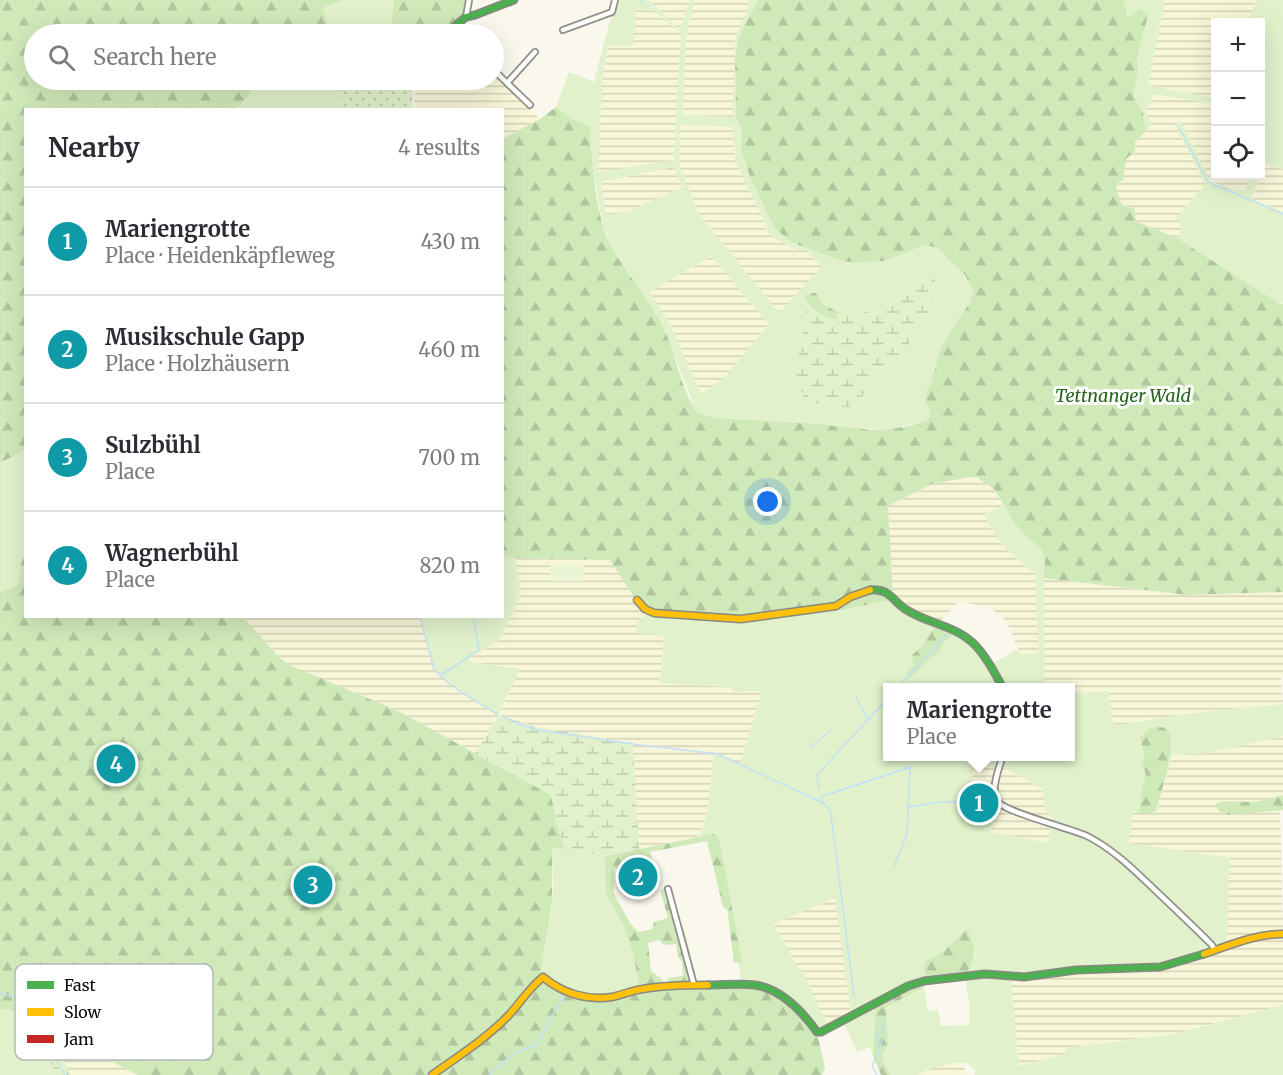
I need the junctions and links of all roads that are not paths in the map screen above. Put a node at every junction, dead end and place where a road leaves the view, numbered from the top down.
1 (469, 0) edge
2 (514, 0) edge
3 (615, 0) edge
4 (466, 17) junction
5 (457, 24) edge
6 (563, 30) dead end
7 (535, 52) dead end
8 (504, 80) edge
9 (507, 83) junction
10 (530, 105) dead end
11 (637, 600) dead end
12 (1000, 683) edge
13 (1001, 761) edge
14 (668, 889) dead end
15 (1283, 934) edge
16 (1214, 949) junction
17 (694, 985) junction
18 (432, 1075) edge

1 - 4 street
2 - 4 street
3 - 6 street
4 - 5 street
7 - 9 street
8 - 9 street
9 - 10 street
11 - 12 street
13 - 16 street
14 - 17 street
15 - 16 street
16 - 17 street
17 - 18 street

